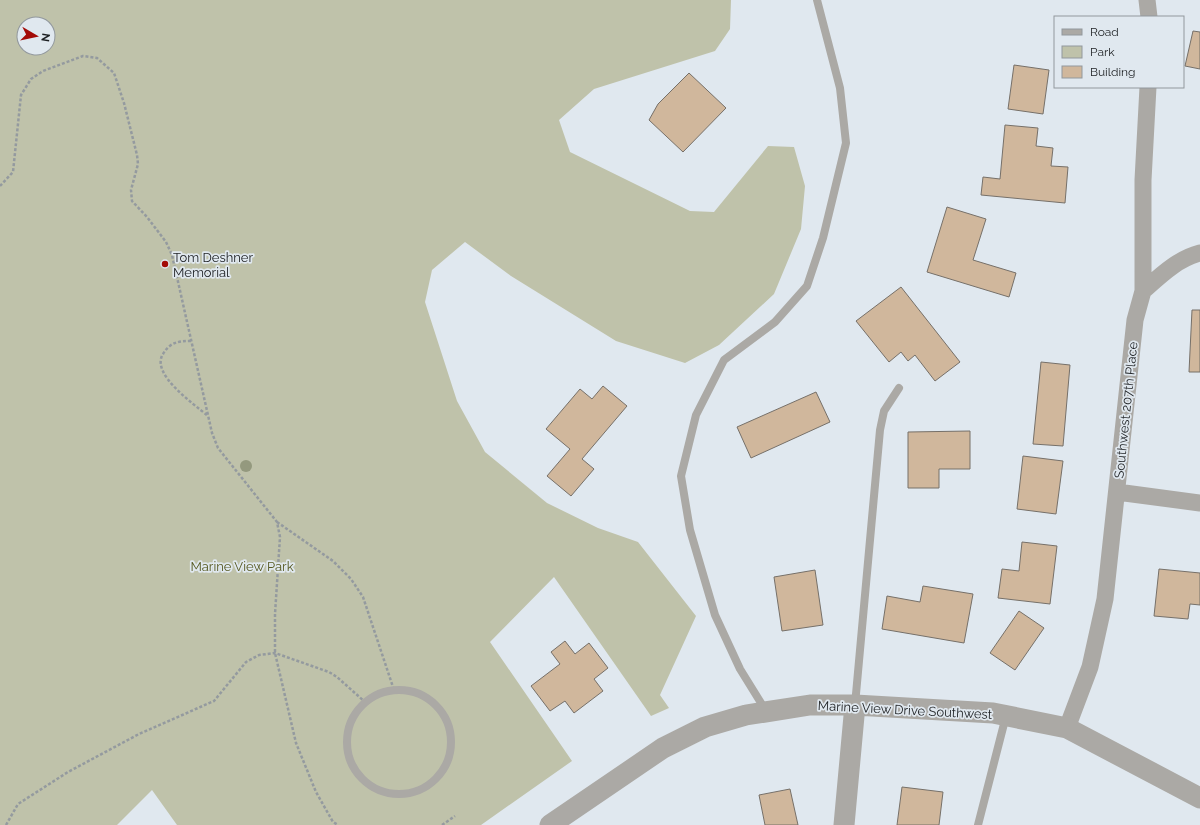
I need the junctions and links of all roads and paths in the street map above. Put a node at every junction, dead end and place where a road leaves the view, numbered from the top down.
1 (817, 0) edge
2 (1147, 0) edge
3 (1149, 16) edge
4 (1148, 88) edge
5 (0, 186) edge
6 (1200, 253) edge
7 (1143, 291) junction
8 (192, 341) junction
9 (899, 388) dead end
10 (208, 416) junction
11 (1117, 492) junction
12 (1200, 503) edge
13 (277, 522) junction
14 (275, 653) junction
15 (394, 690) junction
16 (365, 702) junction
17 (855, 705) junction
18 (766, 712) junction
19 (1006, 716) junction
20 (1067, 728) junction
21 (1200, 798) edge
22 (455, 816) dead end
23 (6, 825) edge
24 (338, 825) edge
25 (442, 825) edge
26 (550, 825) edge
27 (844, 825) edge
28 (978, 825) edge

1 - 18 lane
2 - 3 street
4 - 7 street, Southwest 207th Place
5 - 8 path
6 - 7 street
7 - 11 street, Southwest 207th Place
8 - 10 path
8 - 10 path
9 - 17 lane
10 - 13 path
11 - 12 street
11 - 20 street, Southwest 207th Place
13 - 14 path
13 - 15 path
14 - 16 path
14 - 23 path
14 - 24 path
15 - 16 lane
15 - 16 lane
17 - 18 street, Marine View Drive Southwest
17 - 19 street, Marine View Drive Southwest
17 - 27 street
18 - 26 street, Marine View Drive Southwest
19 - 20 street, Marine View Drive Southwest
19 - 28 lane
20 - 21 street, Marine View Drive Southwest
22 - 25 path

